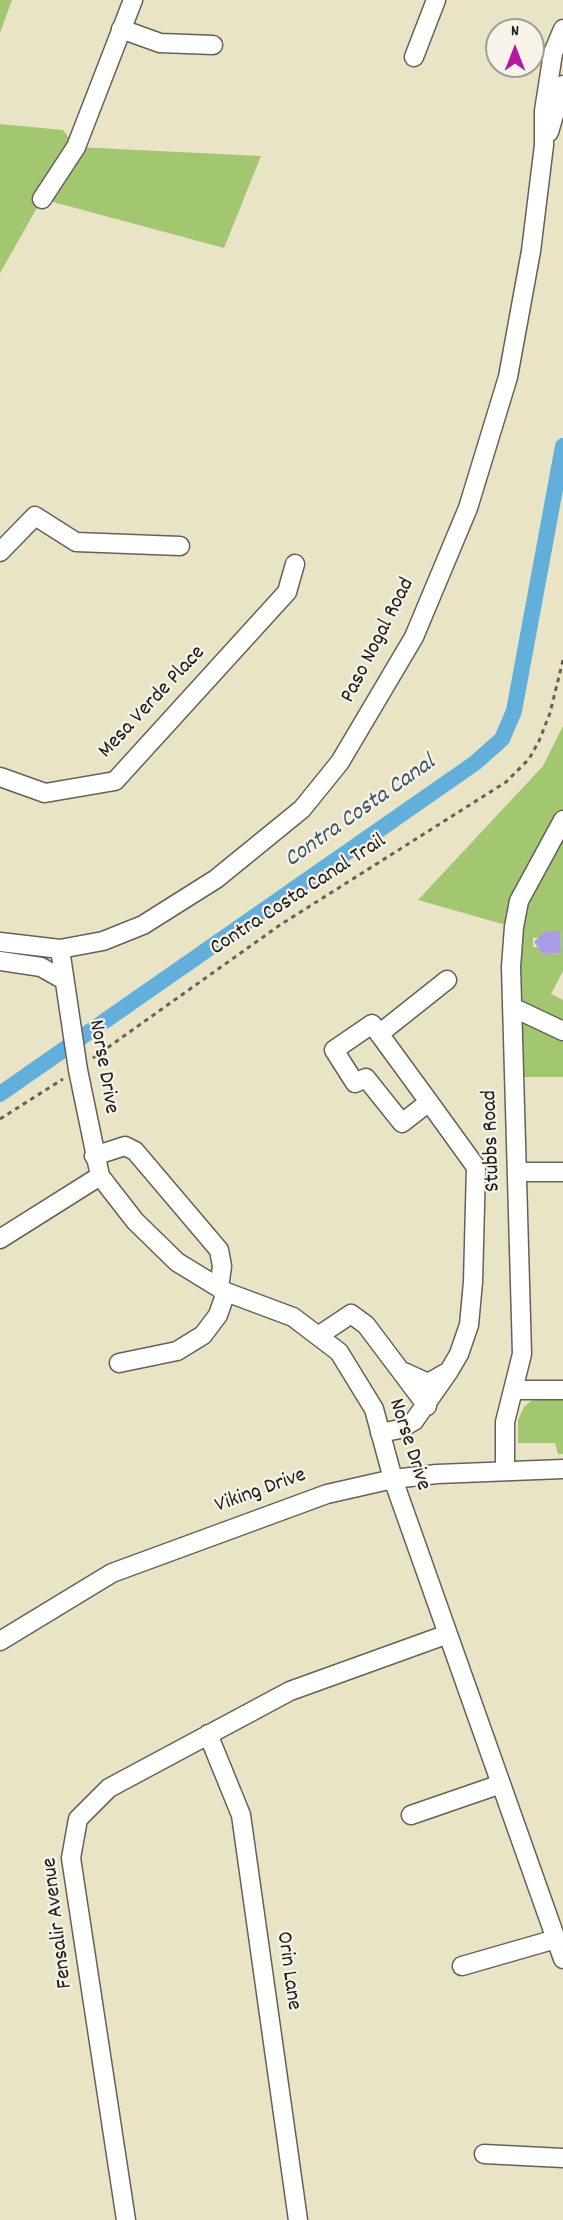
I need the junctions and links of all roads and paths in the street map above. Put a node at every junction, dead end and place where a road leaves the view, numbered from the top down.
1 (133, 0) edge
2 (436, 0) edge
3 (121, 29) junction
4 (563, 29) edge
5 (213, 45) dead end
6 (414, 57) dead end
7 (563, 85) edge
8 (544, 145) junction
9 (42, 199) dead end
10 (180, 546) dead end
11 (0, 552) edge
12 (295, 564) dead end
13 (563, 660) edge
14 (0, 777) edge
15 (563, 820) edge
16 (0, 942) edge
17 (60, 949) junction
18 (0, 961) edge
19 (64, 980) junction
20 (447, 980) dead end
21 (513, 1007) junction
22 (563, 1031) edge
23 (379, 1034) junction
24 (77, 1065) junction
25 (429, 1102) junction
26 (0, 1119) edge
27 (94, 1156) junction
28 (518, 1172) junction
29 (559, 1172) edge
30 (100, 1176) junction
31 (0, 1239) edge
32 (222, 1290) junction
33 (318, 1336) junction
34 (118, 1363) dead end
35 (449, 1371) junction
36 (403, 1372) junction
37 (514, 1390) junction
38 (563, 1390) edge
39 (427, 1406) junction
40 (380, 1433) junction
41 (563, 1469) edge
42 (505, 1470) junction
43 (393, 1479) junction
44 (448, 1634) junction
45 (0, 1641) edge
46 (208, 1734) junction
47 (501, 1784) junction
48 (411, 1815) dead end
49 (556, 1939) junction
50 (563, 1959) edge
51 (462, 1966) dead end
52 (484, 2154) dead end
53 (563, 2158) edge
54 (126, 2220) edge
55 (298, 2220) edge

1 - 3 street
2 - 6 street
3 - 5 street
3 - 9 street
4 - 8 street, Paso Nogal Road
7 - 8 street, Paso Nogal Road
8 - 17 street, Paso Nogal Road
10 - 11 street
12 - 14 street, Mesa Verde Place
13 - 24 path, Contra Costa Canal Trail
15 - 21 street, Stubbs Road
16 - 17 street, Paso Nogal Road
17 - 19 street, Norse Drive
18 - 19 street
19 - 24 street, Norse Drive
20 - 23 street
21 - 22 street
21 - 28 street, Stubbs Road
23 - 25 street
23 - 25 street
24 - 26 path, Contra Costa Canal Trail
24 - 27 street, Norse Drive
25 - 35 street
27 - 30 street, Norse Drive
27 - 32 street
28 - 29 street
28 - 37 street, Stubbs Road
30 - 31 street
30 - 32 street, Norse Drive
32 - 33 street, Norse Drive
32 - 34 street
33 - 36 street
33 - 40 street, Norse Drive
35 - 36 street
35 - 39 street
36 - 39 street
37 - 38 street
37 - 42 street, Stubbs Road
39 - 40 street
40 - 43 street, Norse Drive
41 - 42 street, Viking Drive
42 - 43 street, Viking Drive
43 - 44 street, Norse Drive
43 - 45 street, Viking Drive
44 - 46 street, Fensalir Avenue
44 - 47 street, Norse Drive
46 - 54 street, Fensalir Avenue
46 - 55 street, Orin Lane
47 - 48 street
47 - 49 street, Norse Drive
49 - 50 street, Norse Drive
49 - 51 street
52 - 53 street

